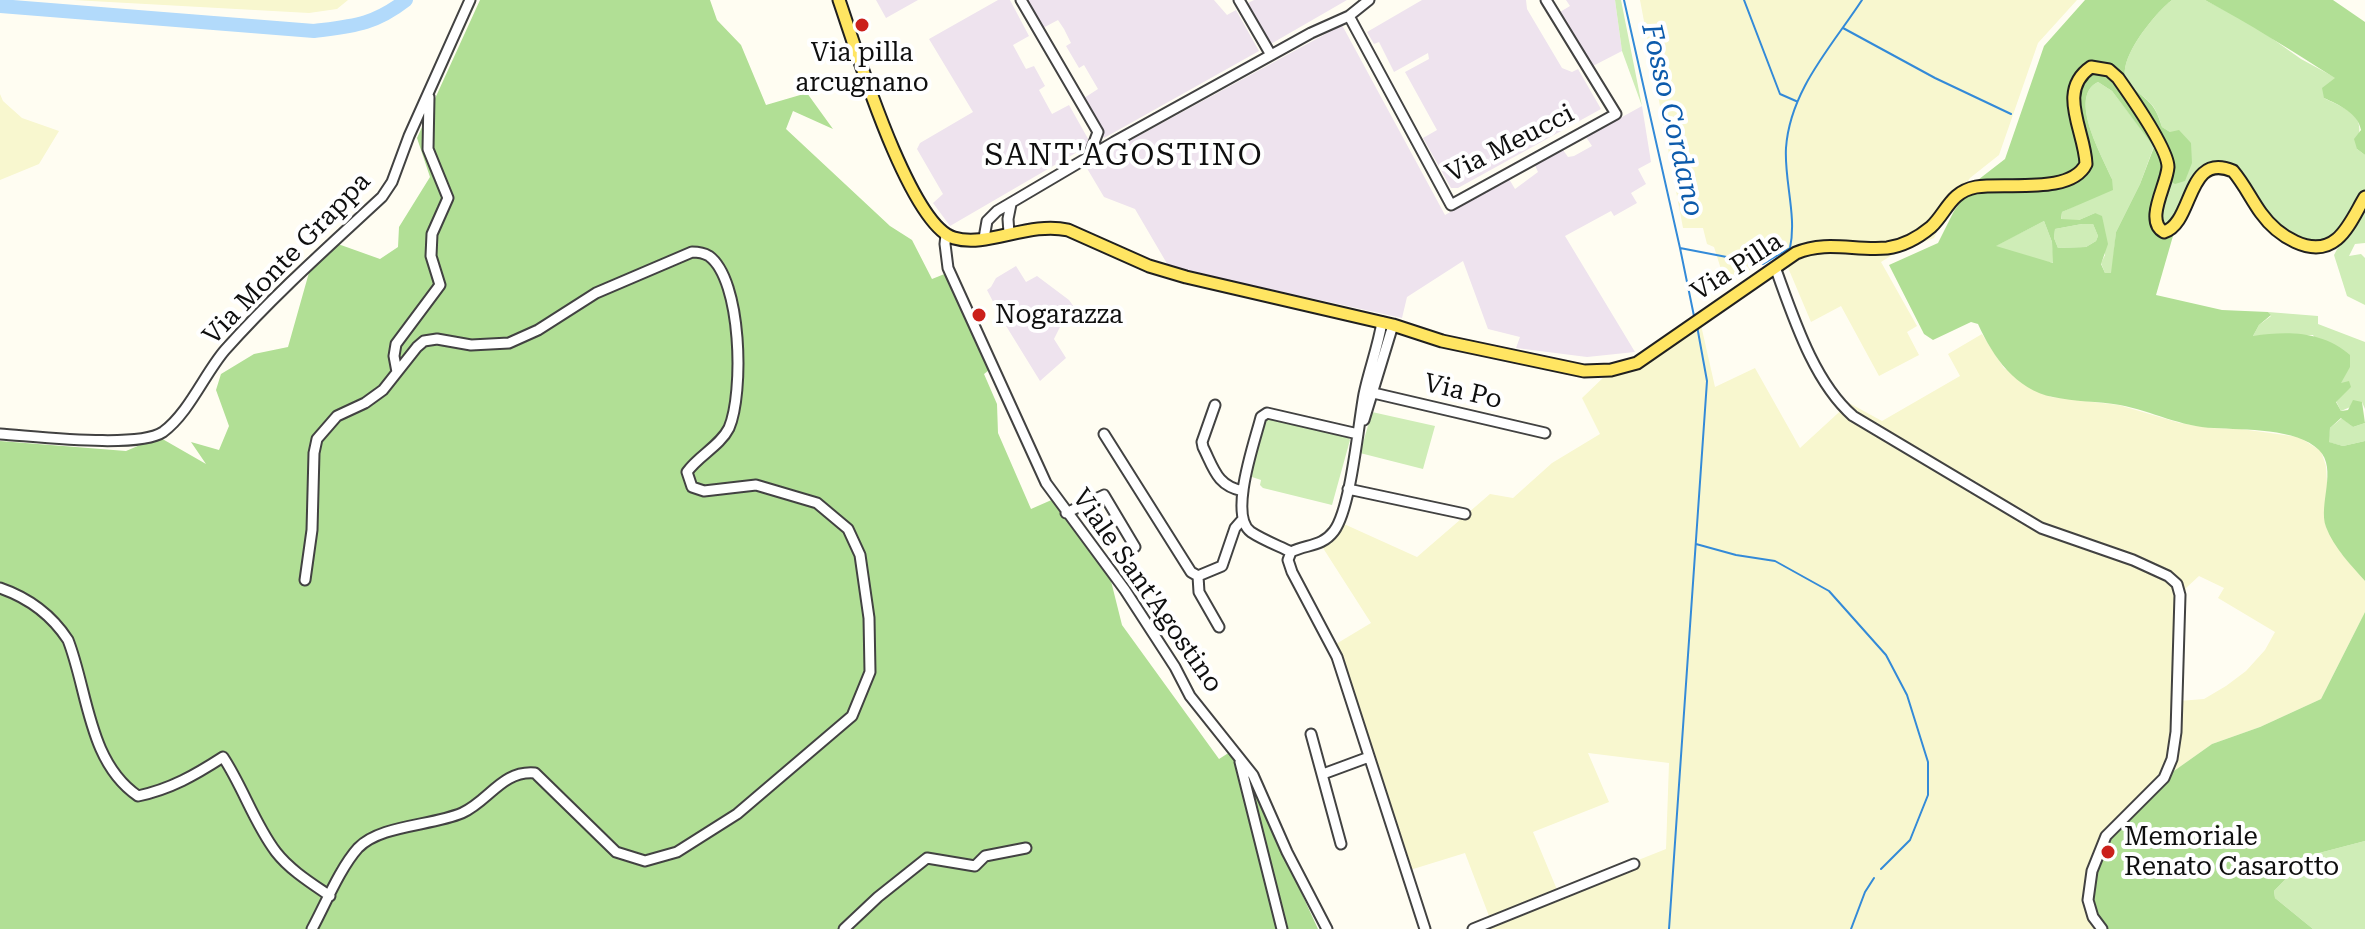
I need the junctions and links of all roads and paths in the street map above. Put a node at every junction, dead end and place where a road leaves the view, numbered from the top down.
1 (470, 0) edge
2 (839, 0) edge
3 (1021, 0) edge
4 (1239, 0) edge
5 (1369, 0) edge
6 (1546, 0) edge
7 (1349, 16) junction
8 (1271, 55) junction
9 (429, 90) junction
10 (1089, 156) junction
11 (2365, 197) edge
12 (1011, 204) junction
13 (1009, 233) junction
14 (952, 237) junction
15 (990, 237) junction
16 (1775, 267) junction
17 (1387, 324) junction
18 (397, 372) junction
19 (1368, 392) junction
20 (1215, 405) dead end
21 (1545, 433) dead end
22 (0, 434) edge
23 (1104, 434) dead end
24 (1358, 434) junction
25 (1348, 489) junction
26 (1243, 491) junction
27 (1066, 513) junction
28 (1465, 514) dead end
29 (1242, 520) junction
30 (1135, 547) dead end
31 (1291, 552) junction
32 (1198, 576) junction
33 (305, 580) dead end
34 (0, 588) edge
35 (1219, 627) dead end
36 (1311, 734) dead end
37 (1369, 757) junction
38 (1239, 758) junction
39 (1323, 774) junction
40 (1341, 844) dead end
41 (1026, 848) dead end
42 (1634, 864) dead end
43 (330, 896) junction
44 (312, 929) edge
45 (844, 929) edge
46 (1282, 929) edge
47 (1327, 929) edge
48 (1425, 929) edge
49 (1473, 929) edge
50 (2102, 929) edge

1 - 9 street, Via Monte Grappa
2 - 14 main road
3 - 10 street
4 - 8 street
5 - 7 street
6 - 7 street, Via Meucci
7 - 8 street
8 - 10 street
9 - 18 street
9 - 22 street, Via Monte Grappa
10 - 12 street
11 - 16 main road, Via Pilla
12 - 13 street
12 - 15 street
13 - 15 main road, Via Pilla
13 - 17 main road, Via Pilla
14 - 15 main road, Via Pilla
14 - 27 street, Viale Sant'Agostino
16 - 17 main road, Via Pilla
16 - 50 street
17 - 19 street
18 - 33 street
18 - 43 street
19 - 21 street, Via Po
19 - 24 street
20 - 26 street
23 - 32 street
24 - 25 street
24 - 26 street
25 - 28 street
25 - 31 street
26 - 29 street
27 - 30 street
27 - 38 street, Viale Sant'Agostino
29 - 31 street
29 - 32 street
31 - 37 street
32 - 35 street
34 - 43 street
36 - 39 street
37 - 39 street
37 - 48 street
38 - 46 street
38 - 47 street, Viale Sant'Agostino
39 - 40 street
41 - 45 street
42 - 49 street
43 - 44 street

